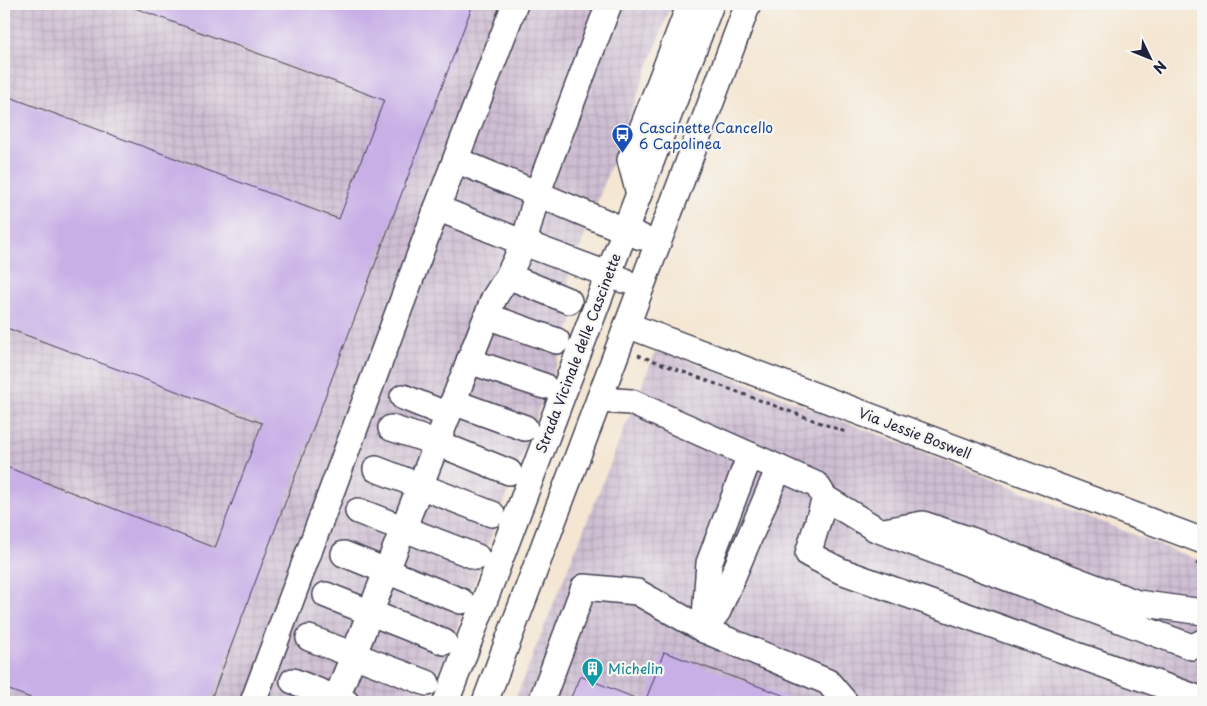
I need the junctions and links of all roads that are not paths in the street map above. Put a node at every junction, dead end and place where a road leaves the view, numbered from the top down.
1 (515, 4) edge
2 (609, 4) edge
3 (690, 4) edge
4 (710, 4) edge
5 (748, 4) edge
6 (666, 121) junction
7 (700, 133) junction
8 (456, 160) junction
9 (537, 194) junction
10 (639, 194) junction
11 (437, 208) junction
12 (625, 230) junction
13 (524, 243) junction
14 (658, 243) junction
15 (608, 274) junction
16 (508, 276) junction
17 (641, 288) junction
18 (569, 301) dead end
19 (487, 316) junction
20 (627, 325) junction
21 (557, 341) dead end
22 (469, 361) junction
23 (544, 386) dead end
24 (403, 397) dead end
25 (599, 400) junction
26 (451, 408) junction
27 (391, 428) dead end
28 (525, 428) dead end
29 (437, 443) junction
30 (765, 462) junction
31 (376, 469) dead end
32 (509, 472) dead end
33 (420, 486) junction
34 (825, 498) junction
35 (358, 510) dead end
36 (492, 514) dead end
37 (404, 529) junction
38 (883, 531) junction
39 (1203, 541) edge
40 (344, 554) dead end
41 (476, 557) dead end
42 (387, 572) junction
43 (326, 595) dead end
44 (461, 601) dead end
45 (1203, 612) edge
46 (371, 613) junction
47 (704, 630) junction
48 (309, 638) dead end
49 (444, 642) dead end
50 (1203, 642) edge
51 (354, 655) junction
52 (293, 681) dead end
53 (427, 683) dead end
54 (1203, 700) edge
55 (339, 701) edge
56 (253, 702) edge
57 (446, 702) edge
58 (485, 702) edge
59 (541, 702) edge
60 (844, 702) edge

1 - 8 street
2 - 9 street
3 - 10 street
4 - 6 street, Strada Vicinale delle Cascinette
5 - 7 street
6 - 7 street
6 - 10 street, Strada Vicinale delle Cascinette
7 - 14 street
8 - 9 street
8 - 11 street
9 - 12 street
9 - 13 street
10 - 12 street, Strada Vicinale delle Cascinette
11 - 13 street
11 - 56 street
12 - 14 street
12 - 15 street, Strada Vicinale delle Cascinette
13 - 15 street
13 - 16 street
14 - 17 street
15 - 17 street
15 - 57 street, Strada Vicinale delle Cascinette
16 - 18 street
16 - 19 street
17 - 20 street
19 - 21 street
19 - 22 street
20 - 25 street
20 - 39 street, Via Jessie Boswell
22 - 23 street
22 - 26 street
24 - 26 street
25 - 30 street
25 - 58 street
26 - 28 street
26 - 29 street
27 - 29 street
29 - 32 street
29 - 33 street
30 - 34 street
30 - 47 street
31 - 33 street
33 - 36 street
33 - 37 street
34 - 38 street
34 - 54 street
35 - 37 street
37 - 41 street
37 - 42 street
38 - 45 street
38 - 50 street
40 - 42 street
42 - 44 street
42 - 46 street
43 - 46 street
46 - 49 street
46 - 51 street
47 - 59 street
47 - 60 street
48 - 51 street
51 - 53 street
51 - 55 street
52 - 55 street

